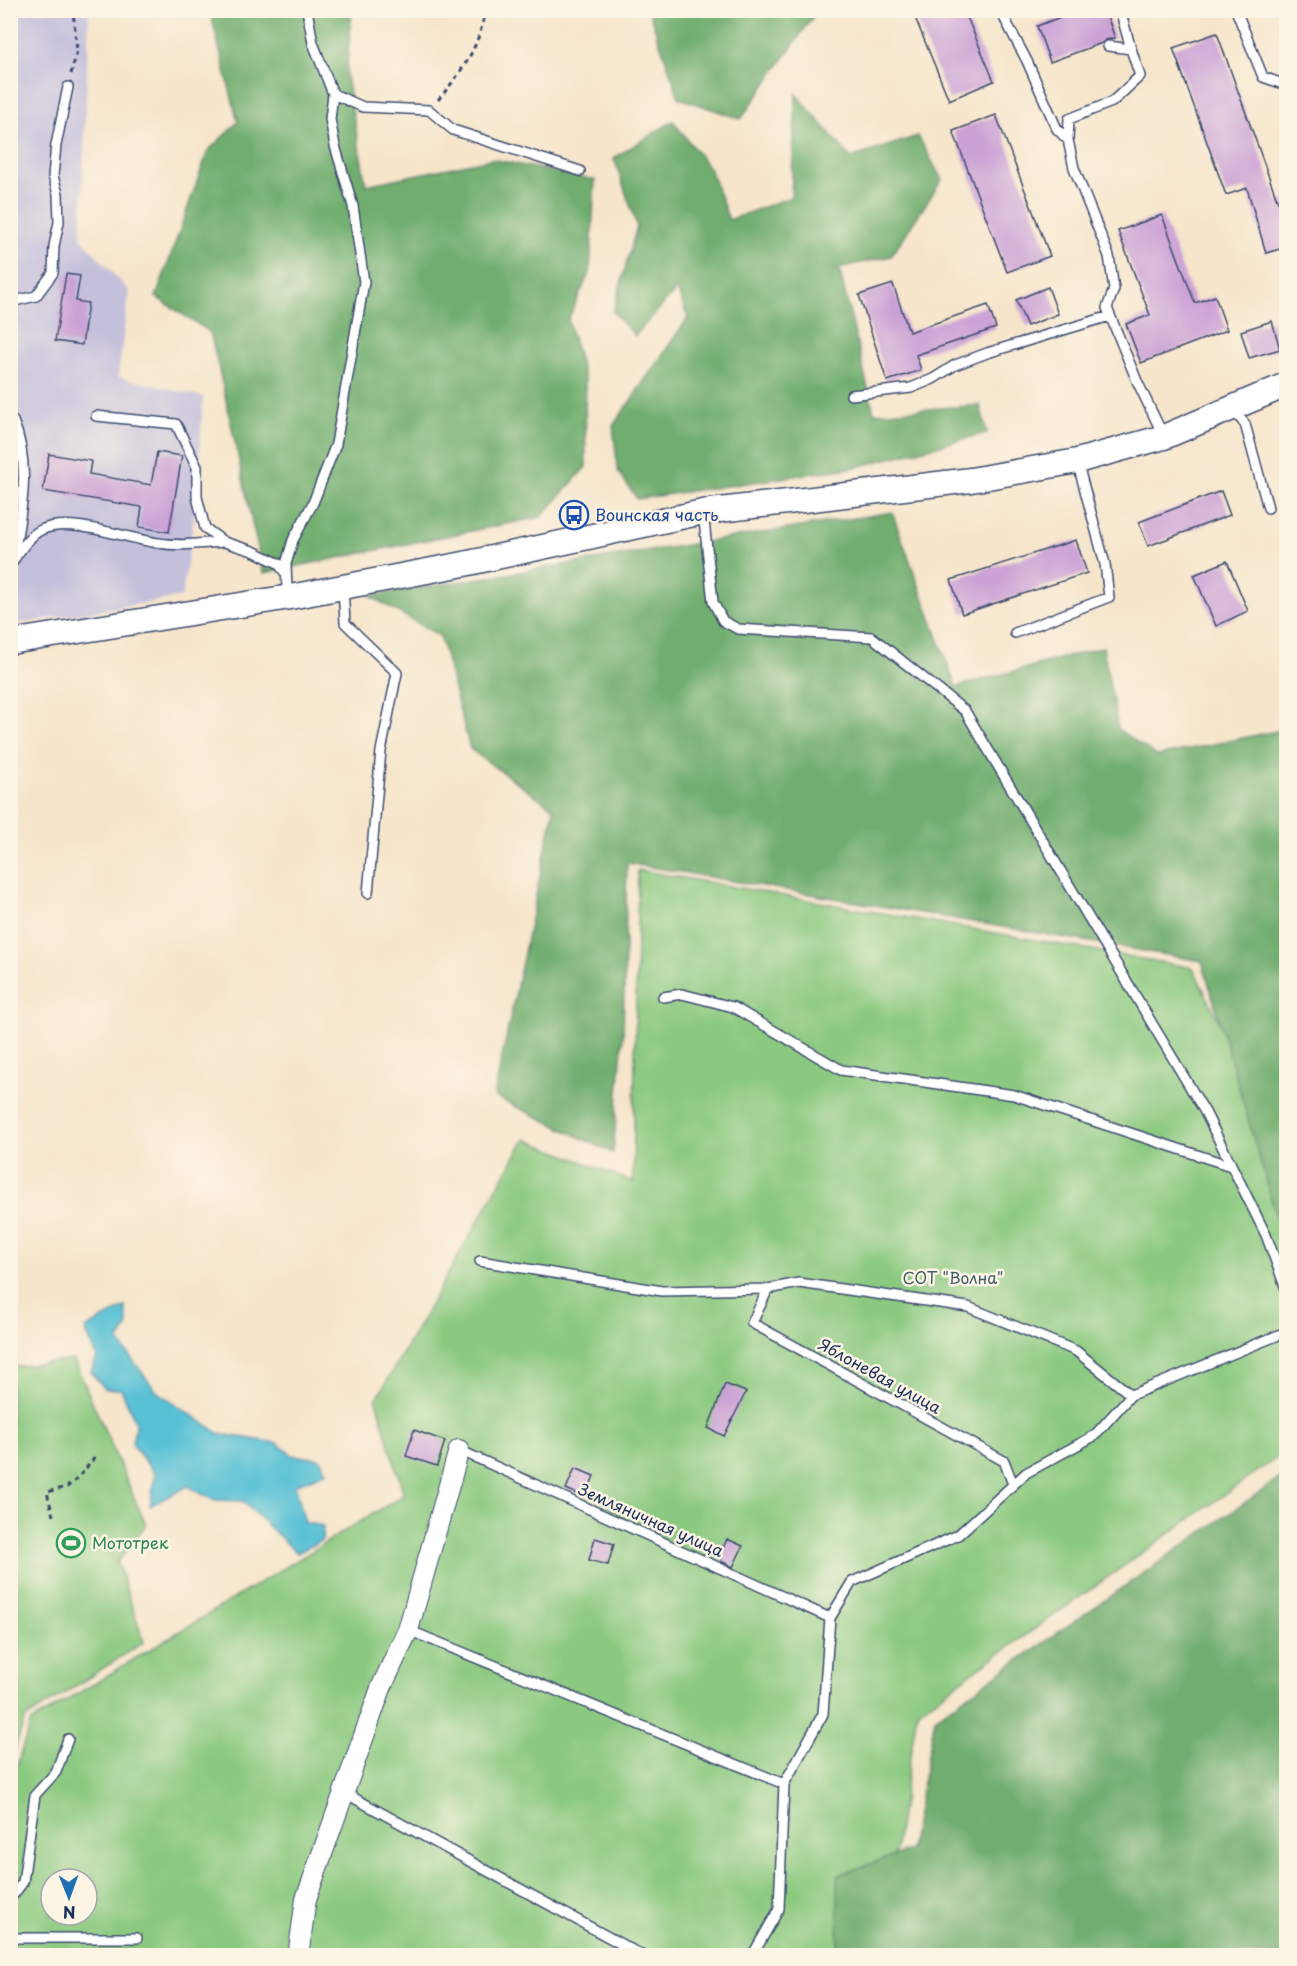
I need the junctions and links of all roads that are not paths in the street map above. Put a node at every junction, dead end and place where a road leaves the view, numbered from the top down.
1 (307, 10) edge
2 (1000, 10) edge
3 (1120, 10) edge
4 (1236, 10) edge
5 (1108, 46) dead end
6 (1131, 49) junction
7 (1287, 85) edge
8 (68, 87) road end
9 (333, 94) junction
10 (1068, 140) junction
11 (580, 171) dead end
12 (10, 302) edge
13 (1110, 316) junction
14 (1287, 385) edge
15 (851, 395) dead end
16 (1232, 409) junction
17 (96, 416) dead end
18 (10, 419) edge
19 (1164, 437) junction
20 (1077, 461) junction
21 (1268, 508) dead end
22 (703, 512) junction
23 (224, 542) junction
24 (11, 563) edge
25 (288, 586) junction
26 (343, 587) junction
27 (1015, 633) dead end
28 (10, 642) edge
29 (368, 893) dead end
30 (663, 997) dead end
31 (1231, 1166) junction
32 (480, 1261) dead end
33 (1287, 1289) edge
34 (768, 1290) junction
35 (1287, 1332) edge
36 (1131, 1395) junction
37 (459, 1450) joint
38 (1013, 1484) junction
39 (830, 1618) junction
40 (408, 1630) junction
41 (68, 1739) dead end
42 (784, 1784) junction
43 (345, 1793) junction
44 (10, 1899) edge
45 (10, 1938) edge
46 (137, 1938) dead end
47 (298, 1956) edge
48 (643, 1956) edge
49 (752, 1956) edge

1 - 9 lane
2 - 10 lane
3 - 6 lane
4 - 7 lane
5 - 6 lane
6 - 10 lane
8 - 12 lane
9 - 11 lane
9 - 25 lane
10 - 13 lane
13 - 15 lane
13 - 19 lane
14 - 16 street
16 - 19 street
16 - 21 lane
17 - 23 lane
18 - 24 lane
19 - 20 street
20 - 22 street
20 - 27 lane
22 - 26 street
22 - 31 lane
23 - 24 lane
23 - 25 lane
25 - 26 street
25 - 28 street
26 - 29 lane
30 - 31 lane
31 - 33 lane
32 - 34 lane
34 - 36 lane
34 - 38 lane, Яблоневая улица
35 - 36 lane
36 - 38 lane
37 - 39 lane, Земляничная улица
37 - 40 street
38 - 39 lane
39 - 42 lane
40 - 42 lane
40 - 43 street
41 - 44 lane
42 - 49 lane
43 - 47 street
43 - 48 lane
45 - 46 lane

